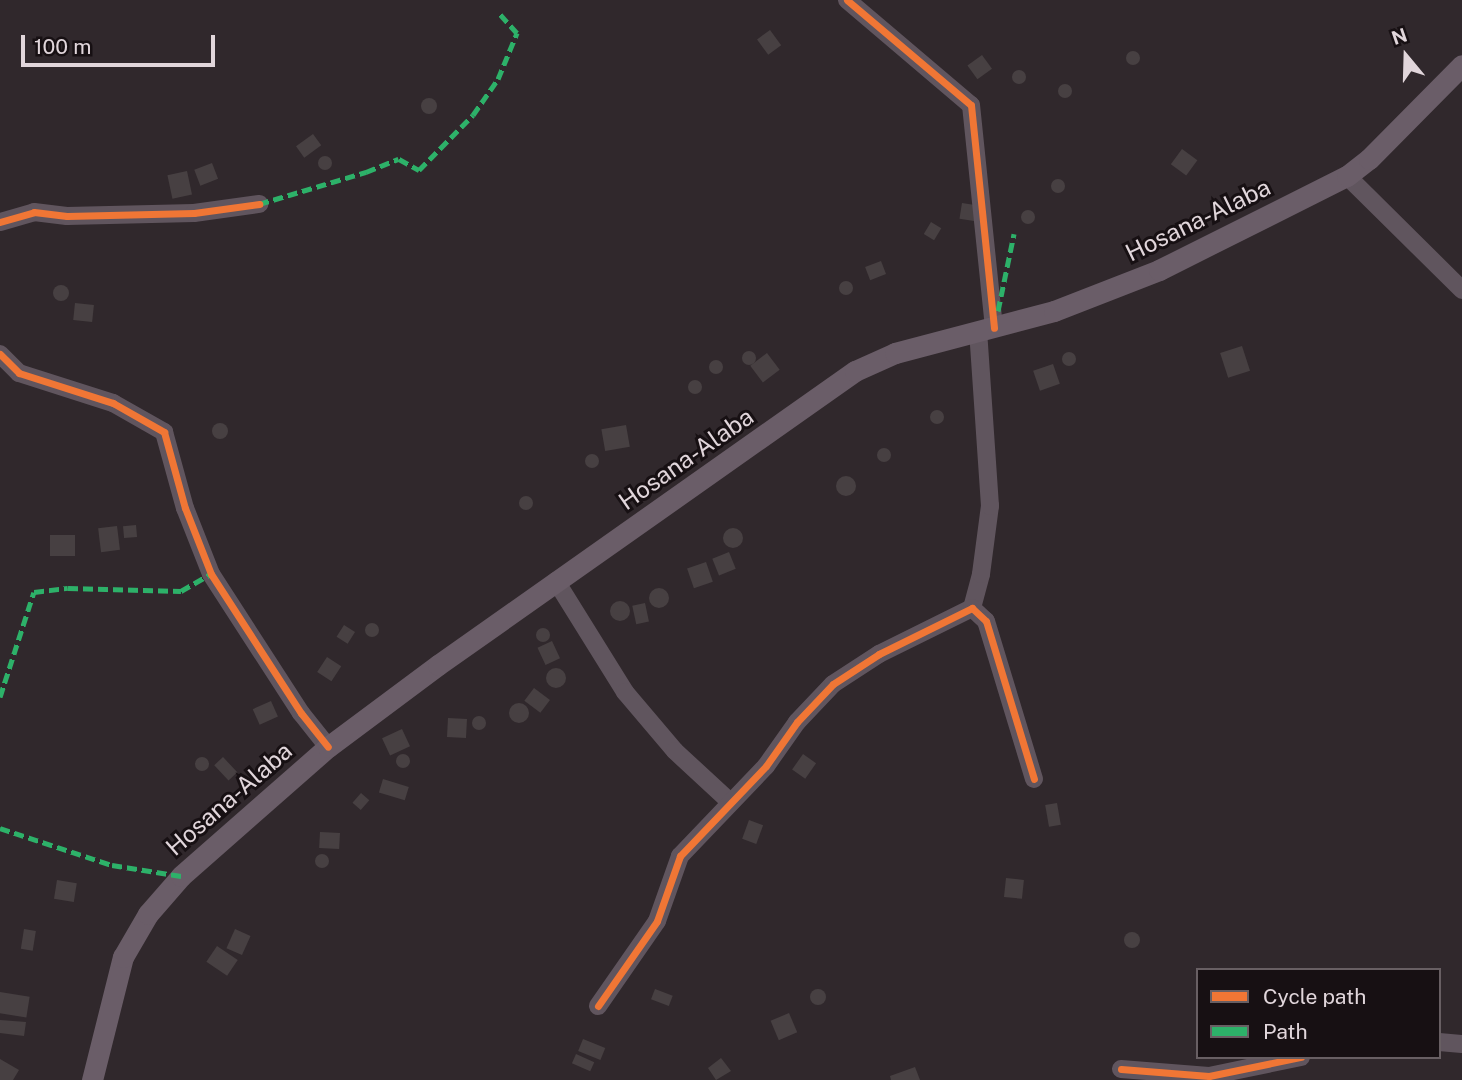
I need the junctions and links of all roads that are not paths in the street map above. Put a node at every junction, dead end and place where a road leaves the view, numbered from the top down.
1 (847, 0) edge
2 (1462, 65) edge
3 (1347, 176) junction
4 (259, 204) dead end
5 (0, 222) edge
6 (1462, 290) edge
7 (986, 330) junction
8 (0, 354) edge
9 (556, 581) junction
10 (972, 608) junction
11 (328, 747) junction
12 (1034, 779) dead end
13 (730, 802) junction
14 (598, 1006) dead end
15 (1441, 1042) edge
16 (1462, 1044) edge
17 (1291, 1059) edge
18 (1121, 1069) dead end
19 (92, 1080) edge

1 - 7 street
2 - 3 main road, Hosana-Alaba
3 - 6 street
3 - 7 main road, Hosana-Alaba
4 - 5 street
7 - 9 main road, Hosana-Alaba
7 - 10 street
8 - 11 street
9 - 11 main road, Hosana-Alaba
9 - 13 street
10 - 12 street
10 - 13 street
11 - 19 main road, Hosana-Alaba
13 - 14 street
15 - 16 street
17 - 18 street

